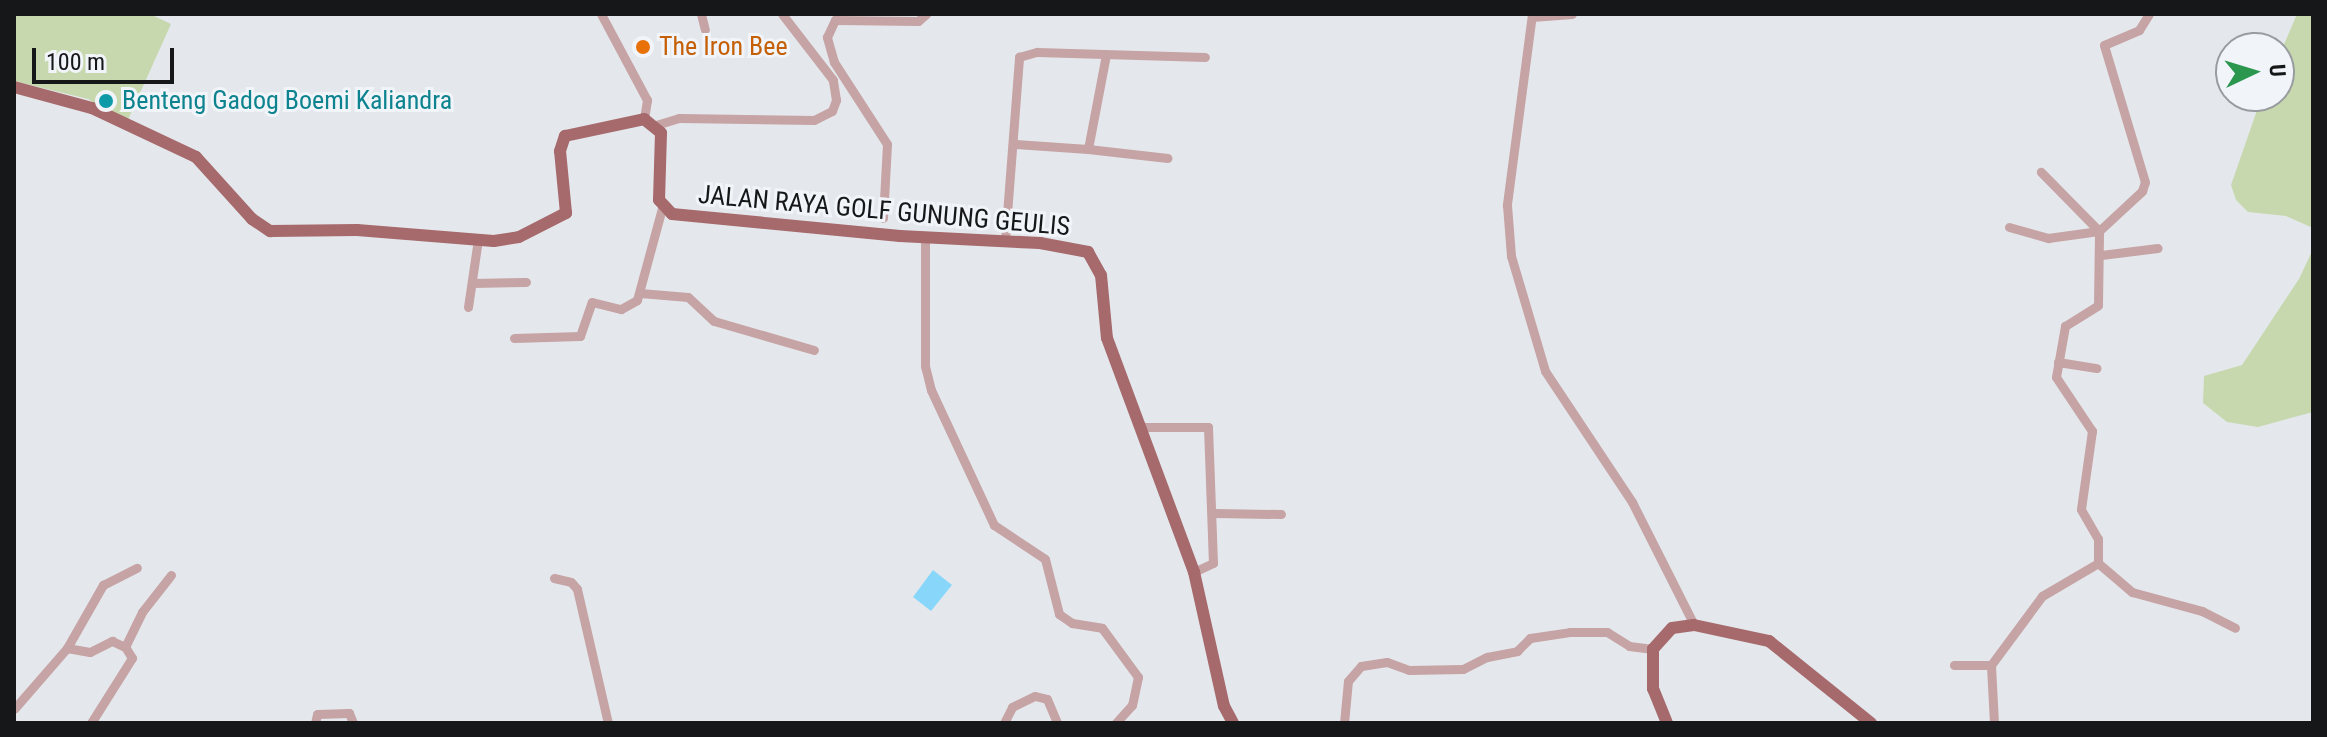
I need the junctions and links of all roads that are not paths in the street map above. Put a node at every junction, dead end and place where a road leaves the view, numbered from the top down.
1 (601, 14) edge
2 (701, 14) edge
3 (782, 14) edge
4 (926, 14) edge
5 (1572, 14) edge
6 (2149, 14) edge
7 (1532, 16) edge
8 (705, 30) dead end
9 (1106, 55) junction
10 (1205, 57) dead end
11 (851, 85) junction
12 (14, 87) edge
13 (836, 91) junction
14 (644, 119) junction
15 (656, 125) junction
16 (1014, 144) junction
17 (1088, 149) junction
18 (1167, 158) dead end
19 (2041, 172) dead end
20 (662, 208) junction
21 (883, 218) dead end
22 (2009, 227) dead end
23 (2099, 231) junction
24 (925, 237) junction
25 (478, 239) junction
26 (1005, 240) junction
27 (2158, 248) dead end
28 (2101, 255) junction
29 (526, 282) dead end
30 (472, 283) junction
31 (640, 293) junction
32 (468, 307) dead end
33 (514, 338) dead end
34 (814, 350) dead end
35 (2058, 362) junction
36 (2097, 368) dead end
37 (1141, 427) junction
38 (1214, 513) junction
39 (1281, 514) dead end
40 (2098, 563) junction
41 (137, 568) dead end
42 (1194, 572) junction
43 (171, 575) dead end
44 (554, 578) dead end
45 (1694, 625) junction
46 (2235, 628) dead end
47 (125, 647) junction
48 (67, 648) junction
49 (1653, 649) junction
50 (1954, 665) dead end
51 (1991, 665) junction
52 (1224, 706) junction
53 (14, 709) edge
54 (91, 723) edge
55 (315, 723) edge
56 (353, 723) edge
57 (608, 723) edge
58 (1004, 723) edge
59 (1057, 723) edge
60 (1116, 723) edge
61 (1224, 723) edge
62 (1233, 723) edge
63 (1344, 723) edge
64 (1667, 723) edge
65 (1871, 723) edge
66 (1994, 723) edge

1 - 14 street
2 - 8 street
3 - 13 street
4 - 11 street
5 - 7 street
6 - 23 street
7 - 45 street
9 - 10 street
9 - 16 street
9 - 17 street
11 - 13 street
11 - 21 street
12 - 25 main road
13 - 15 street
14 - 15 main road
14 - 25 main road
15 - 20 main road, JALAN RAYA GOLF GUNUNG GEULIS
16 - 17 street
16 - 26 street
17 - 18 street
19 - 23 street
20 - 24 main road, JALAN RAYA GOLF GUNUNG GEULIS
20 - 31 street
22 - 23 street
23 - 28 street
24 - 26 main road, JALAN RAYA GOLF GUNUNG GEULIS
24 - 60 street
25 - 30 street
26 - 37 main road, JALAN RAYA GOLF GUNUNG GEULIS
27 - 28 street
28 - 35 street
29 - 30 street
30 - 32 street
31 - 33 street
31 - 34 street
35 - 36 street
35 - 40 street
37 - 38 street
37 - 42 main road, JALAN RAYA GOLF GUNUNG GEULIS
38 - 39 street
38 - 42 street
40 - 46 street
40 - 51 street
41 - 48 street
42 - 52 main road, JALAN RAYA GOLF GUNUNG GEULIS
43 - 47 street
44 - 57 street
45 - 49 main road
45 - 65 main road
47 - 48 street
47 - 54 street
48 - 53 street
49 - 63 street
49 - 64 main road
50 - 51 street
51 - 66 street
52 - 61 street
52 - 62 main road, JALAN RAYA GOLF GUNUNG GEULIS
55 - 56 street
58 - 59 street

